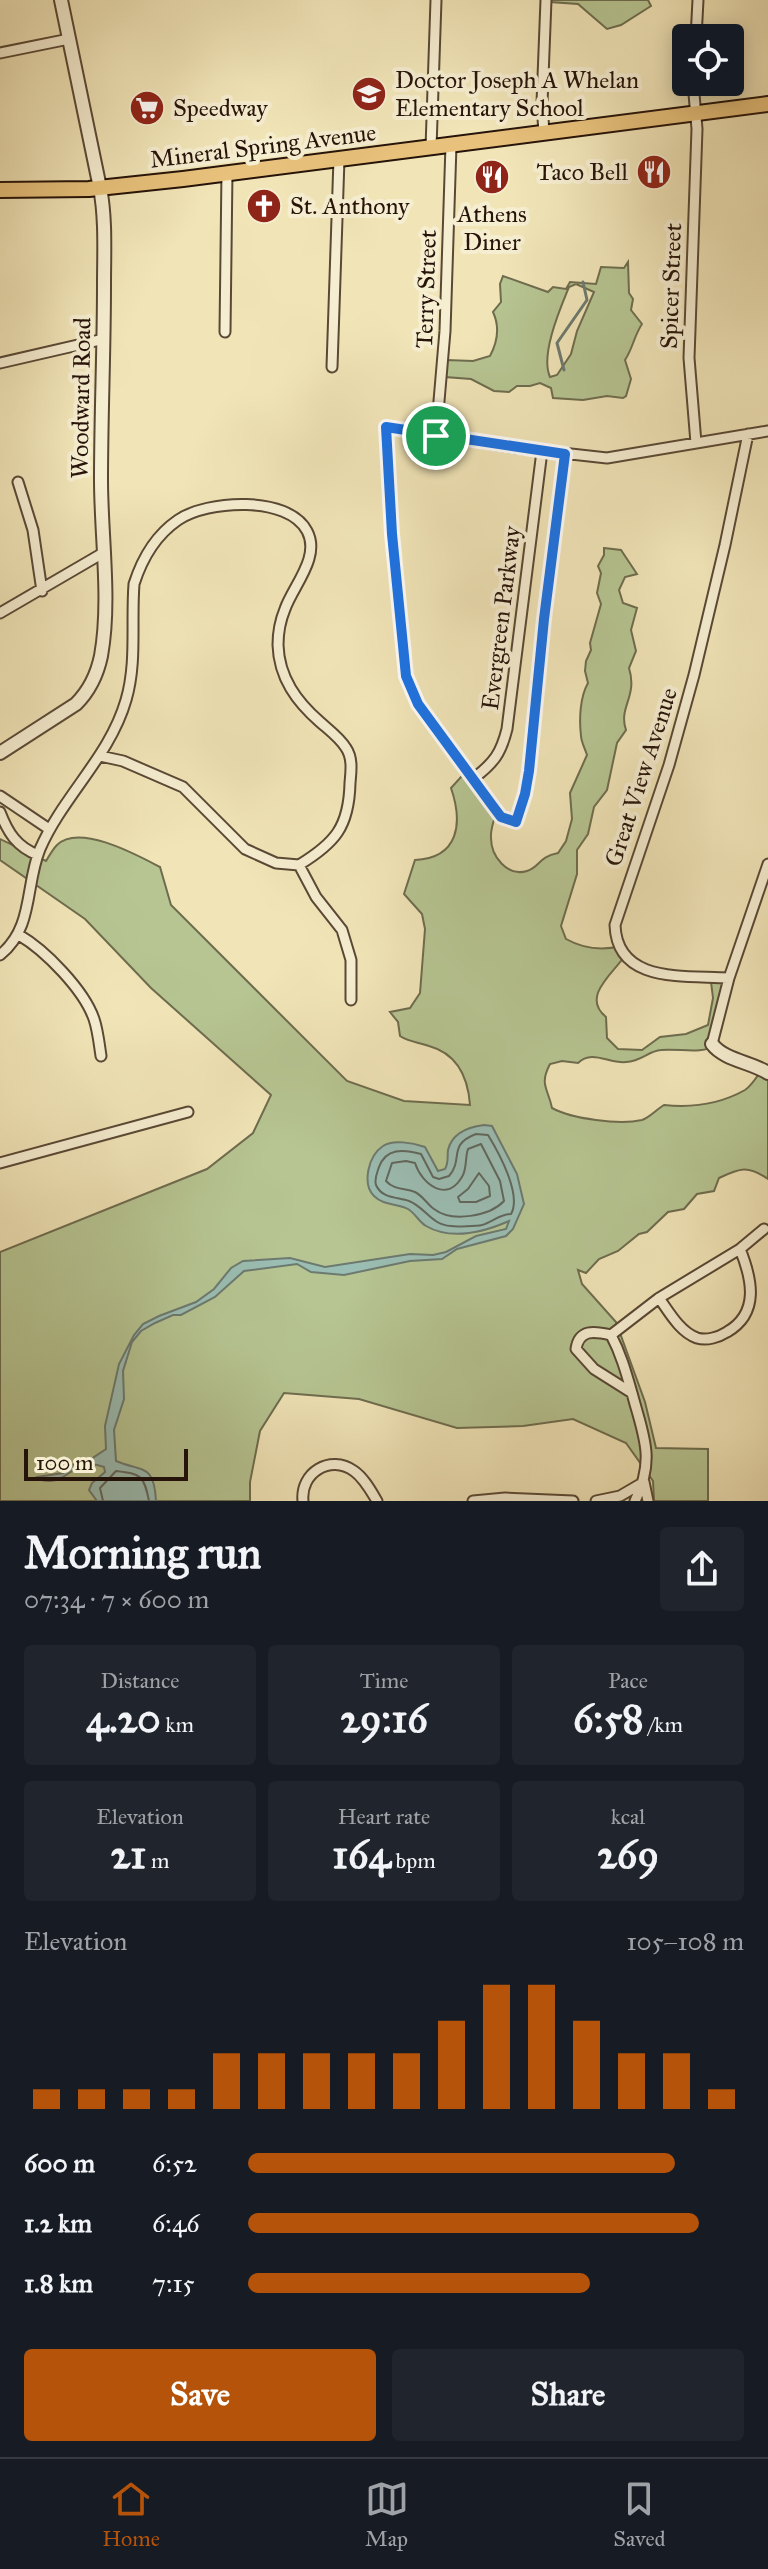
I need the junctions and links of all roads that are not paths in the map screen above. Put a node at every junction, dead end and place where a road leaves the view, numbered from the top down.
1 (61, 0) edge
2 (436, 0) edge
3 (546, 0) edge
4 (698, 0) edge
5 (697, 24) edge
6 (69, 39) junction
7 (0, 53) edge
8 (693, 96) edge
9 (768, 104) edge
10 (694, 114) junction
11 (544, 133) junction
12 (451, 145) junction
13 (431, 148) junction
14 (339, 159) junction
15 (227, 172) junction
16 (100, 185) junction
17 (0, 190) edge
18 (225, 332) dead end
19 (104, 339) junction
20 (0, 363) edge
21 (332, 367) dead end
22 (768, 431) edge
23 (748, 434) junction
24 (436, 436) junction
25 (696, 443) junction
26 (542, 451) junction
27 (565, 454) junction
28 (18, 482) dead end
29 (103, 553) junction
30 (42, 591) junction
31 (0, 613) edge
32 (0, 753) edge
33 (100, 756) junction
34 (474, 778) junction
35 (0, 796) edge
36 (0, 812) edge
37 (49, 829) junction
38 (38, 855) junction
39 (768, 864) edge
40 (299, 865) junction
41 (19, 935) junction
42 (0, 955) edge
43 (729, 978) junction
44 (351, 1000) dead end
45 (712, 1044) joint
46 (101, 1056) dead end
47 (768, 1073) edge
48 (188, 1112) dead end
49 (0, 1163) edge
50 (764, 1229) dead end
51 (740, 1249) junction
52 (659, 1298) junction
53 (611, 1335) junction
54 (632, 1393) junction
55 (644, 1482) junction
56 (303, 1501) edge
57 (377, 1501) edge
58 (473, 1501) edge
59 (566, 1501) edge
60 (573, 1501) edge
61 (596, 1501) edge
62 (635, 1501) edge
63 (648, 1501) edge

1 - 6 street, Woodward Road
2 - 13 street
3 - 11 street
4 - 5 street
6 - 7 street
6 - 16 street, Woodward Road
8 - 10 street, Spicer Street
9 - 10 main road, Mineral Spring Avenue
10 - 11 main road, Mineral Spring Avenue
10 - 25 street, Spicer Street
11 - 12 main road, Mineral Spring Avenue
12 - 13 main road, Mineral Spring Avenue
12 - 24 street, Terry Street
13 - 14 main road, Mineral Spring Avenue
14 - 15 main road, Mineral Spring Avenue
14 - 21 street
15 - 16 main road, Mineral Spring Avenue
15 - 18 street
16 - 17 main road, Mineral Spring Avenue
16 - 19 street, Woodward Road
19 - 20 street
19 - 29 street, Woodward Road
22 - 23 street
23 - 25 street
23 - 43 street, Great View Avenue
24 - 26 street
24 - 34 street
25 - 27 street
26 - 27 street
26 - 34 street, Evergreen Parkway
27 - 34 street, Evergreen Parkway
28 - 30 street
29 - 30 street
29 - 32 street, Woodward Road
30 - 31 street
33 - 37 street
33 - 40 street
33 - 40 street
35 - 37 street
36 - 38 street
37 - 38 street
38 - 41 street
39 - 43 street
40 - 44 street
41 - 42 street
41 - 46 street
43 - 45 street
45 - 47 street
48 - 49 street
50 - 51 street
51 - 52 street
51 - 52 street
52 - 53 street
53 - 54 street
53 - 54 street
54 - 55 street
55 - 61 street
55 - 62 street
55 - 63 street
56 - 57 street
58 - 59 street
59 - 60 street

